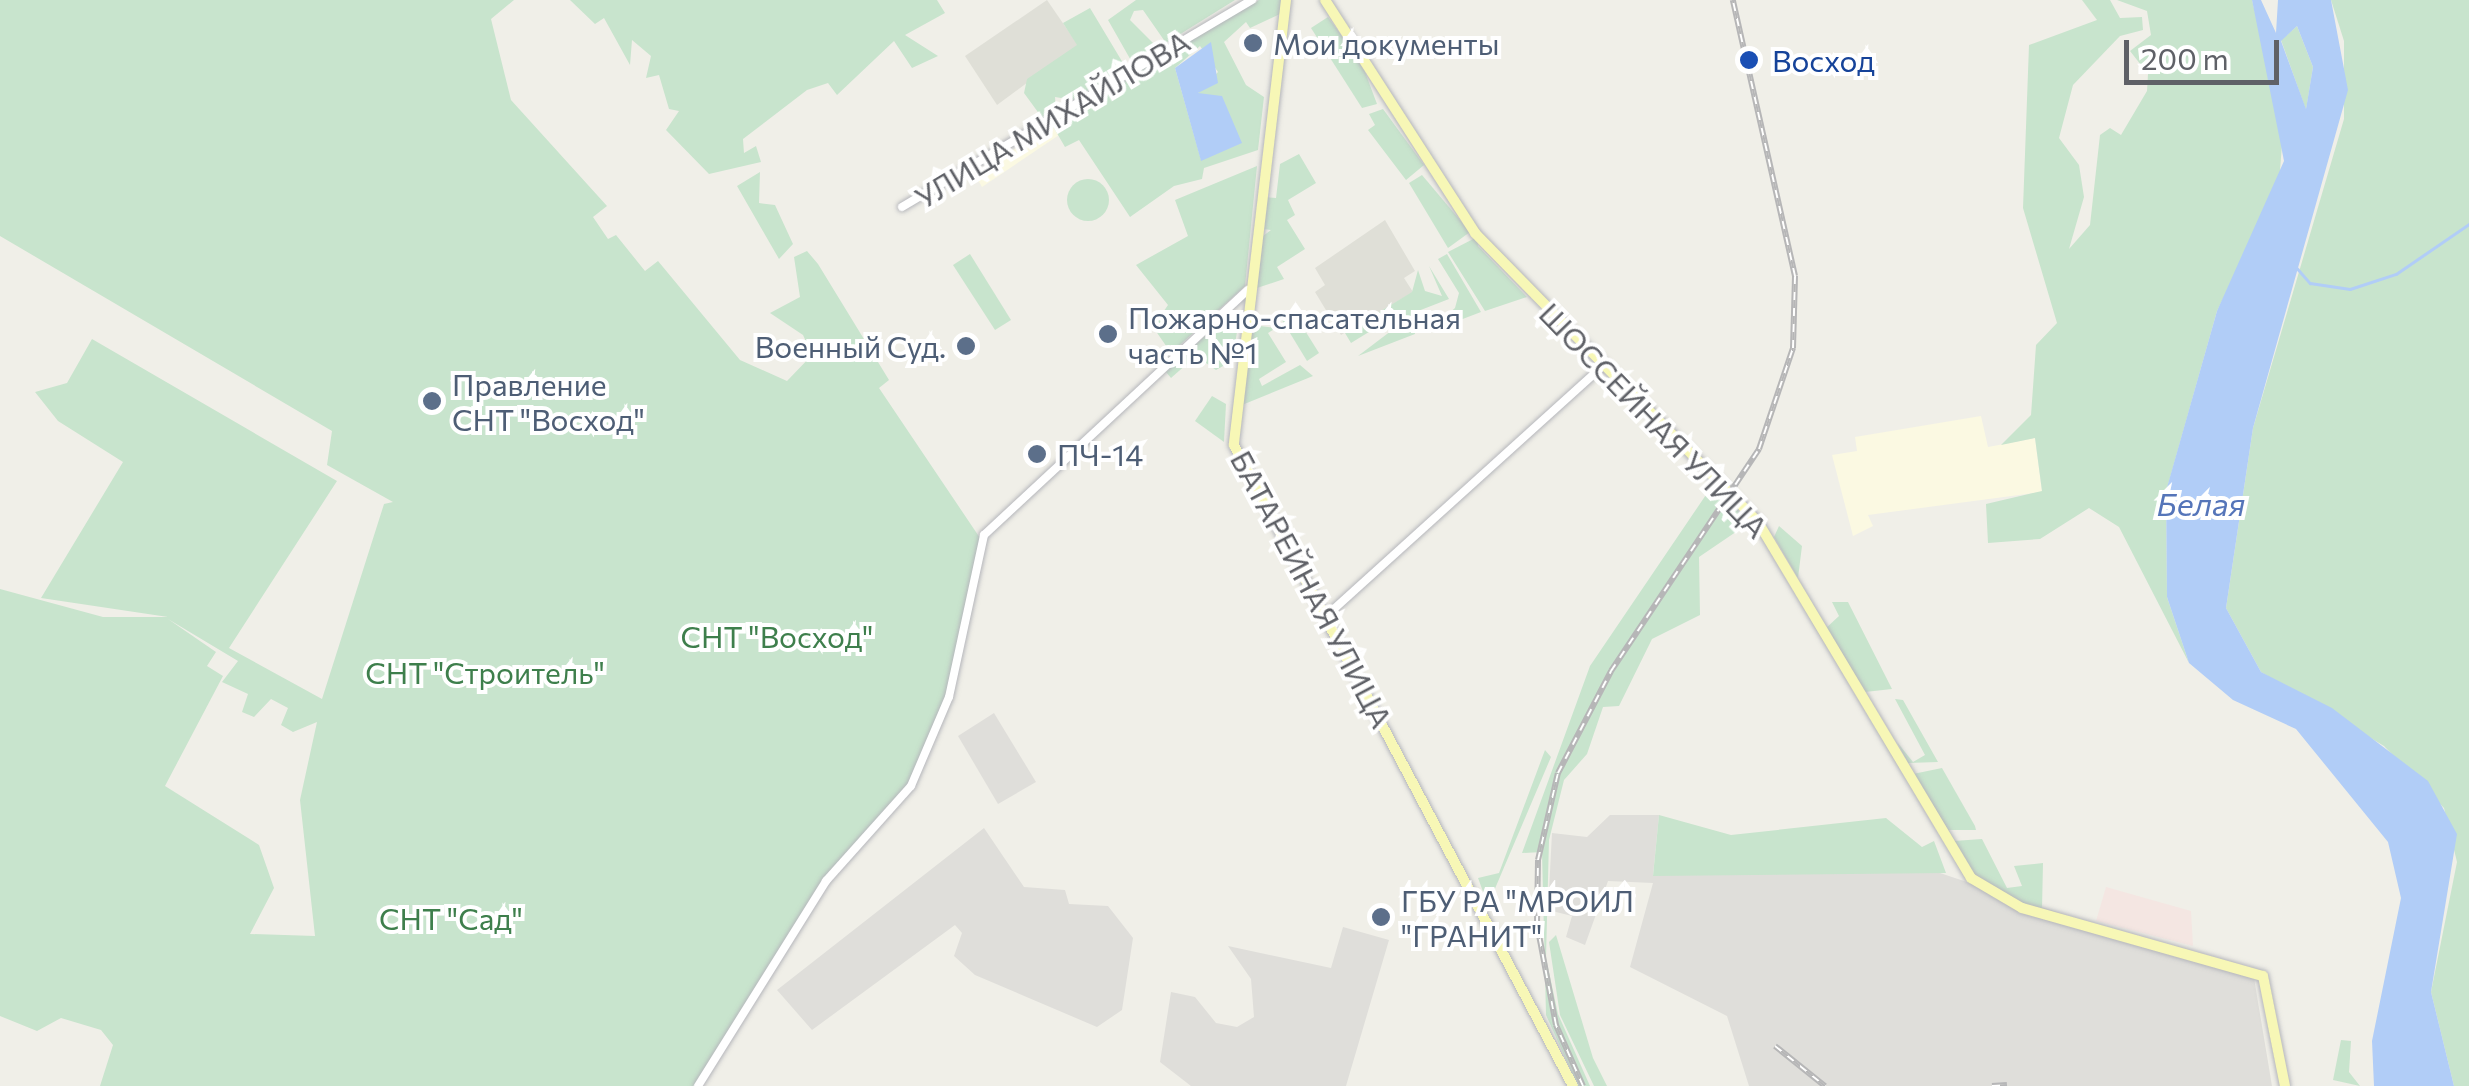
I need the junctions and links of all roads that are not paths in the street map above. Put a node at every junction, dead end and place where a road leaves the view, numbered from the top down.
1 (1252, 0) edge
2 (1286, 0) edge
3 (1324, 0) edge
4 (902, 208) dead end
5 (1248, 290) junction
6 (1604, 364) junction
7 (1325, 617) junction
8 (698, 1086) edge
9 (1572, 1086) edge
10 (2286, 1086) edge

1 - 4 street, УЛИЦА МИХАЙЛОВА
2 - 5 main road, БАТАРЕЙНАЯ УЛИЦА
3 - 6 main road, ШОССЕЙНАЯ УЛИЦА
5 - 7 main road, БАТАРЕЙНАЯ УЛИЦА
5 - 8 street
6 - 7 street
6 - 10 main road, ШОССЕЙНАЯ УЛИЦА
7 - 9 main road, БАТАРЕЙНАЯ УЛИЦА

